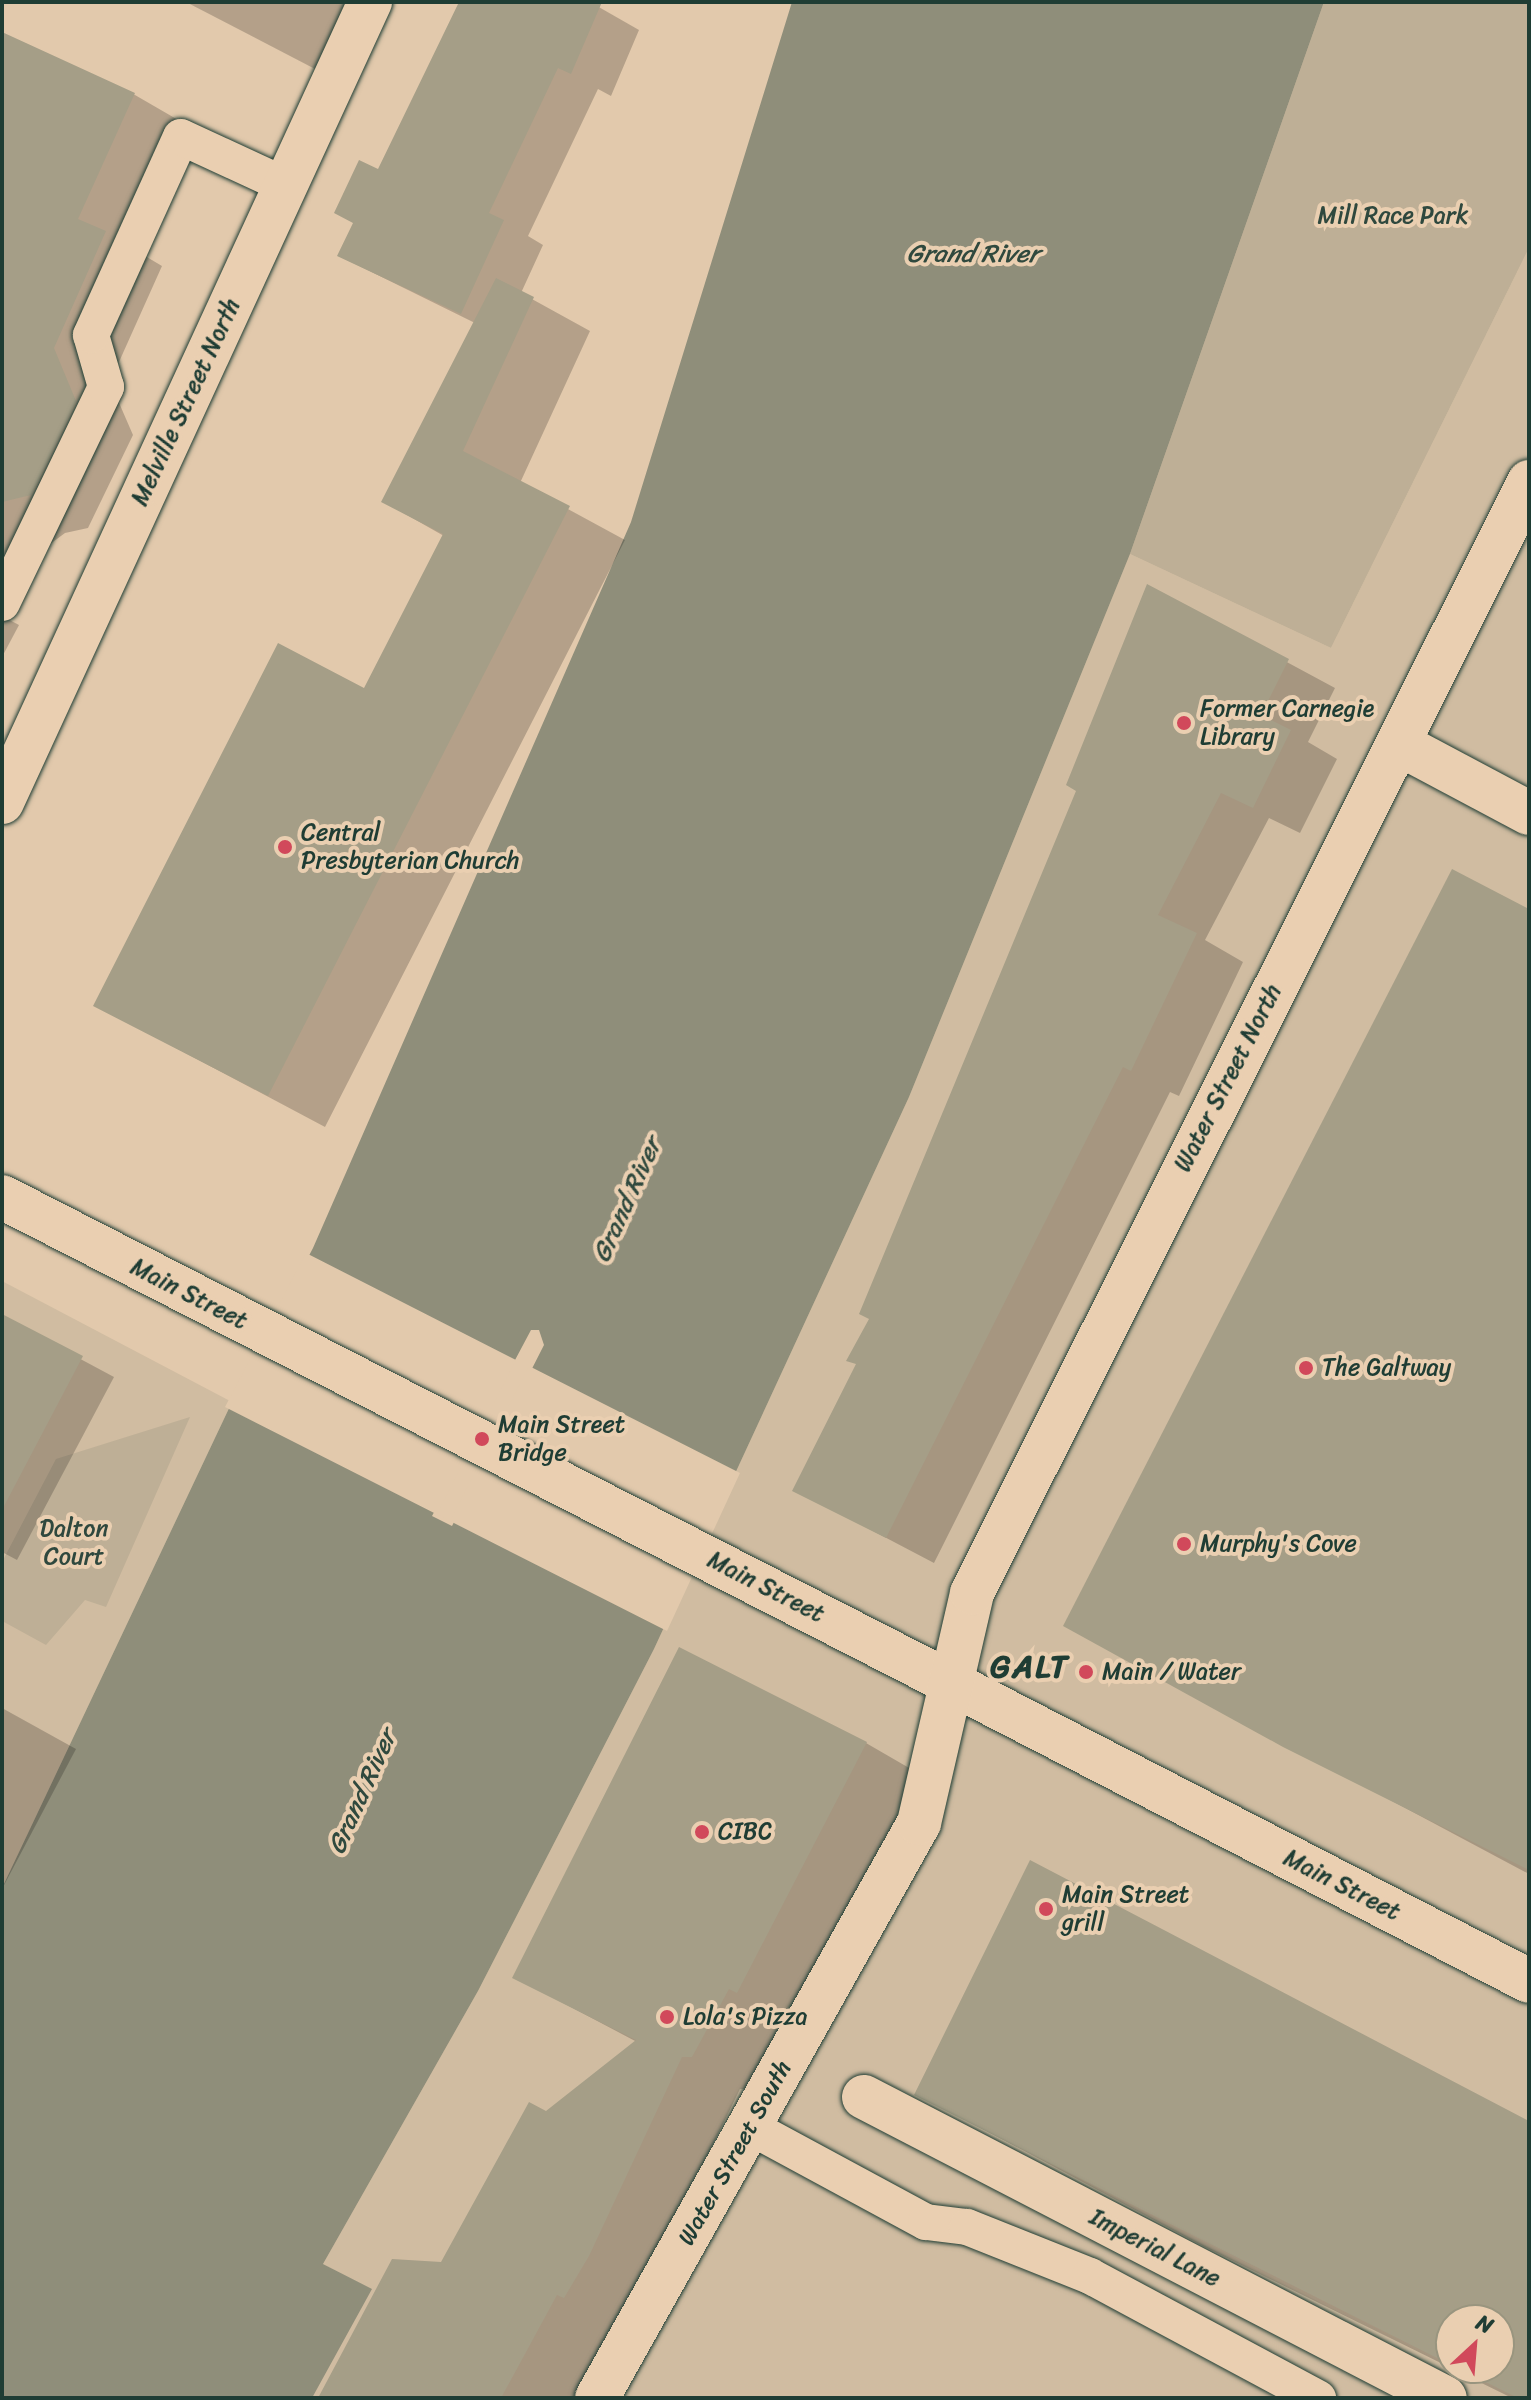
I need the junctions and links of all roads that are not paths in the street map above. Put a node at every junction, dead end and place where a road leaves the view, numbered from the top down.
1 (370, 2) edge
2 (285, 185) junction
3 (1529, 482) edge
4 (2, 603) edge
5 (1399, 744) junction
6 (2, 802) edge
7 (1529, 813) edge
8 (2, 1197) edge
9 (951, 1683) junction
10 (1529, 1981) edge
11 (864, 2097) dead end
12 (750, 2127) junction
13 (597, 2398) edge
14 (1318, 2398) edge
15 (1445, 2398) edge

1 - 2 main road, Melville Street North
2 - 4 lane
2 - 6 main road, Melville Street North
3 - 5 main road, Water Street North
5 - 7 main road
5 - 9 main road, Water Street North
8 - 9 main road, Main Street
9 - 10 main road, Main Street
9 - 12 main road, Water Street South
11 - 15 main road, Imperial Lane
12 - 13 main road, Water Street South
12 - 14 lane

